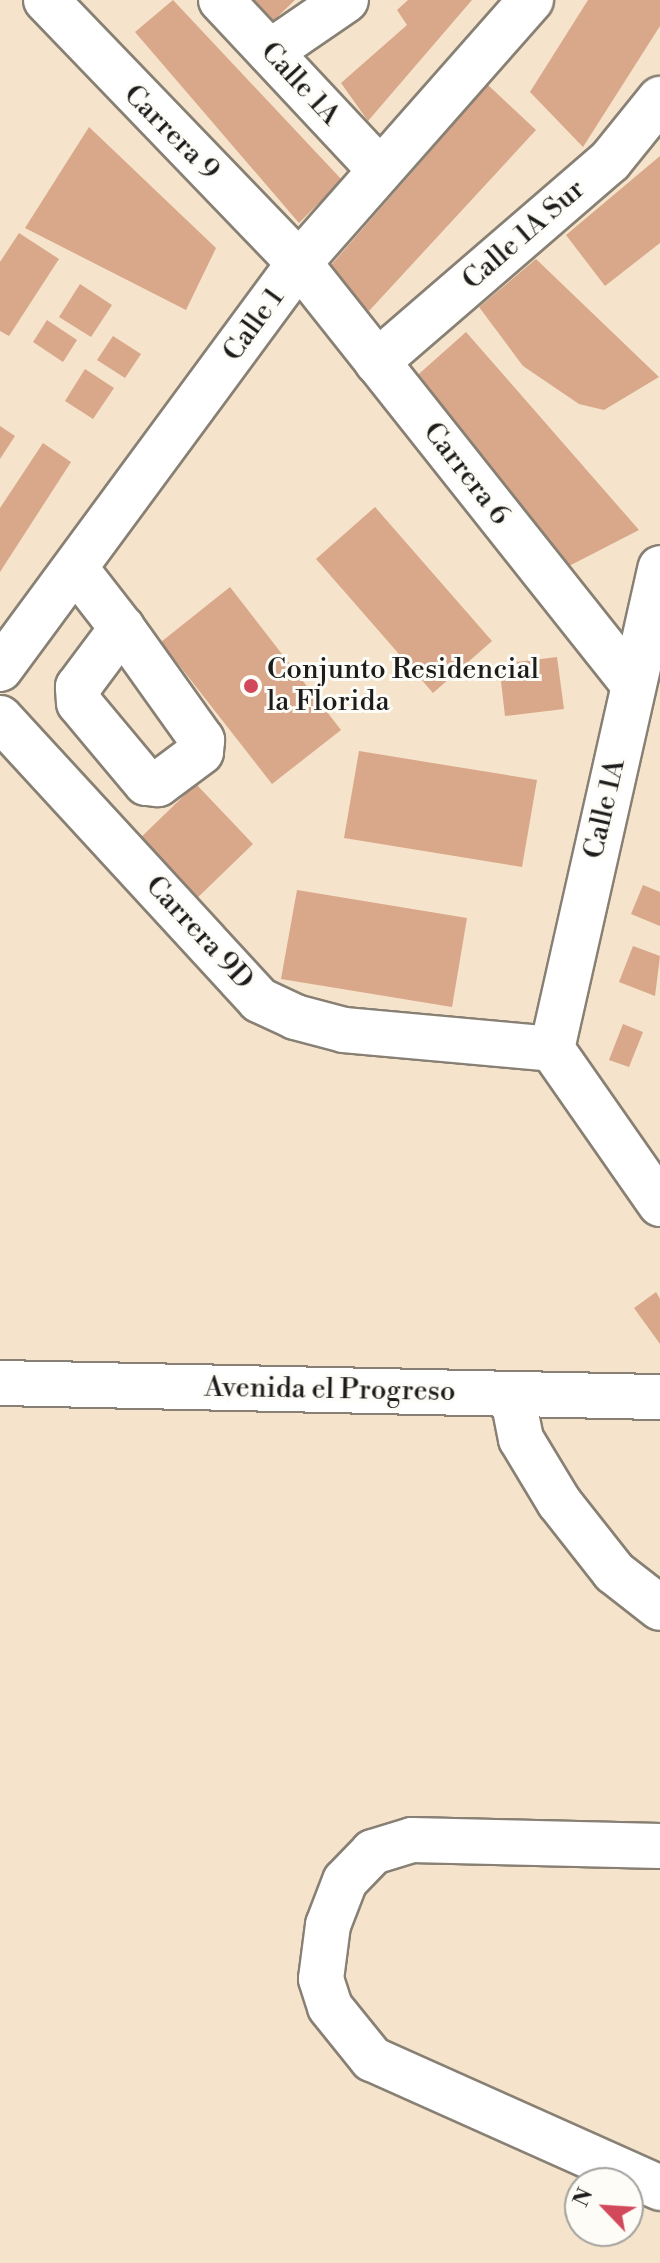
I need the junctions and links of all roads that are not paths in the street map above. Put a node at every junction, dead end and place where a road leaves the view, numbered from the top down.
1 (221, 0) edge
2 (346, 0) edge
3 (531, 0) edge
4 (65, 6) edge
5 (270, 52) junction
6 (660, 99) edge
7 (379, 169) junction
8 (299, 263) junction
9 (377, 362) junction
10 (660, 568) edge
11 (76, 569) junction
12 (122, 628) dead end
13 (0, 669) edge
14 (633, 684) junction
15 (4, 731) edge
16 (552, 1049) junction
17 (660, 1204) edge
18 (0, 1383) edge
19 (512, 1394) junction
20 (660, 1397) edge
21 (660, 1608) edge
22 (660, 1846) edge
23 (660, 2188) edge

1 - 5 street, Calle 1A
2 - 5 street
3 - 7 street, Calle 1
4 - 8 street, Carrera 9
5 - 7 street, Calle 1A
6 - 9 street, Calle 1A Sur
7 - 8 street, Calle 1
8 - 9 street, Carrera 6
8 - 11 street, Calle 1
9 - 14 street, Carrera 6
10 - 14 street, Calle 1A
11 - 12 street
11 - 13 street, Calle 1
14 - 16 street, Calle 1A
15 - 16 street, Carrera 9D
16 - 17 street
18 - 19 street, Avenida el Progreso
19 - 20 street, Avenida el Progreso
19 - 21 street
22 - 23 street

